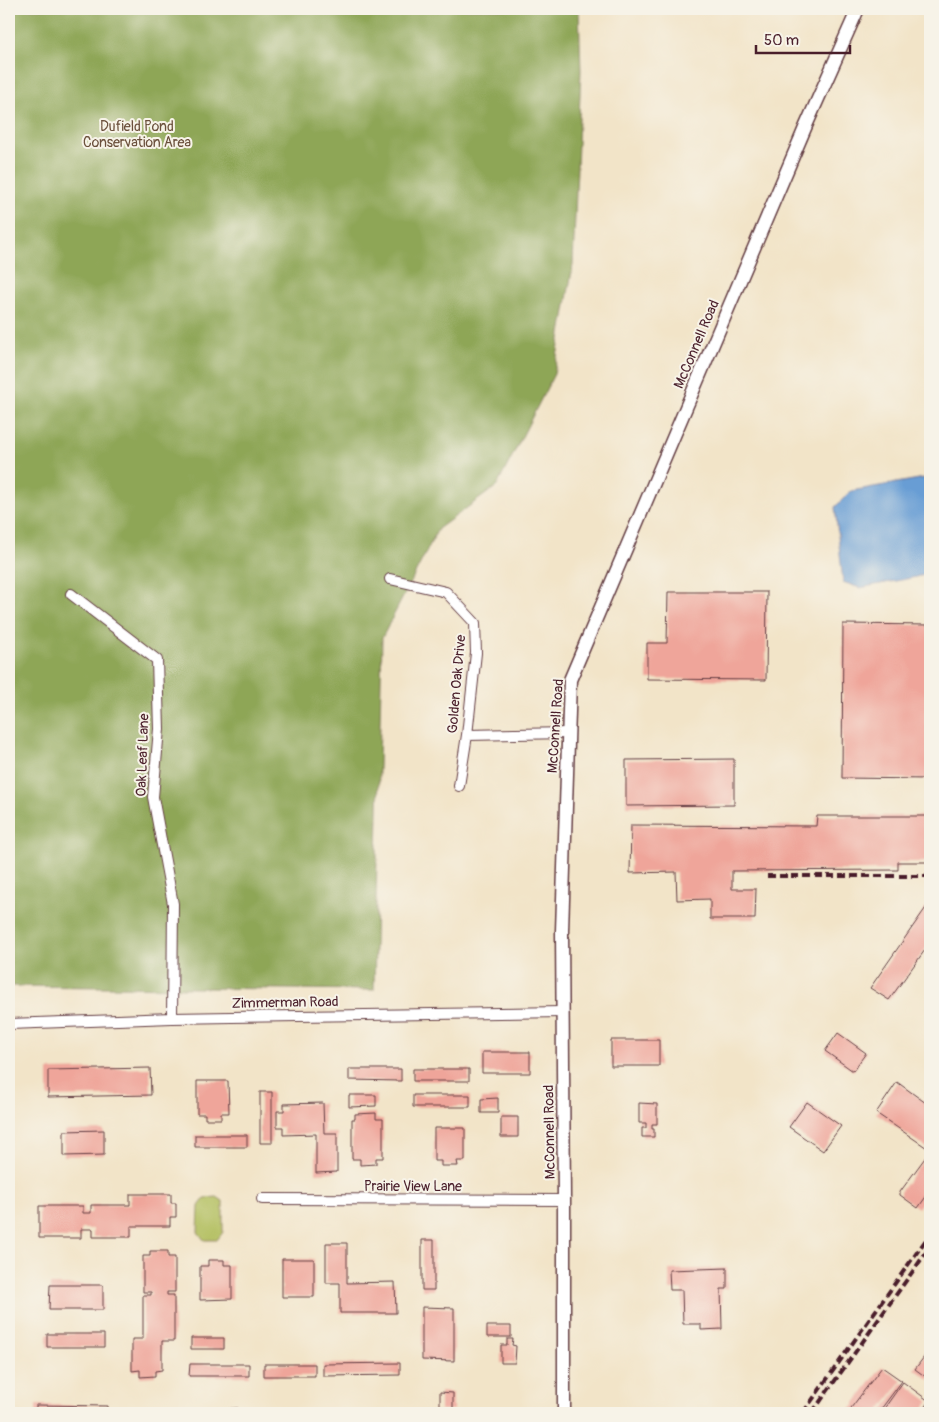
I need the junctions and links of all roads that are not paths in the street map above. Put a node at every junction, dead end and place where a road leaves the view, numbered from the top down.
1 (858, 9) edge
2 (390, 579) dead end
3 (72, 594) dead end
4 (568, 733) junction
5 (467, 735) junction
6 (459, 786) dead end
7 (562, 1012) junction
8 (172, 1018) junction
9 (9, 1024) edge
10 (262, 1198) dead end
11 (564, 1200) junction
12 (564, 1413) edge

1 - 4 street, McConnell Road
2 - 5 street, Golden Oak Drive
3 - 8 street, Oak Leaf Lane
4 - 5 street
4 - 7 street, McConnell Road
5 - 6 street, Golden Oak Drive
7 - 8 street, Zimmerman Road
7 - 11 street, McConnell Road
8 - 9 street, Zimmerman Road
10 - 11 street, Prairie View Lane
11 - 12 street, McConnell Road

